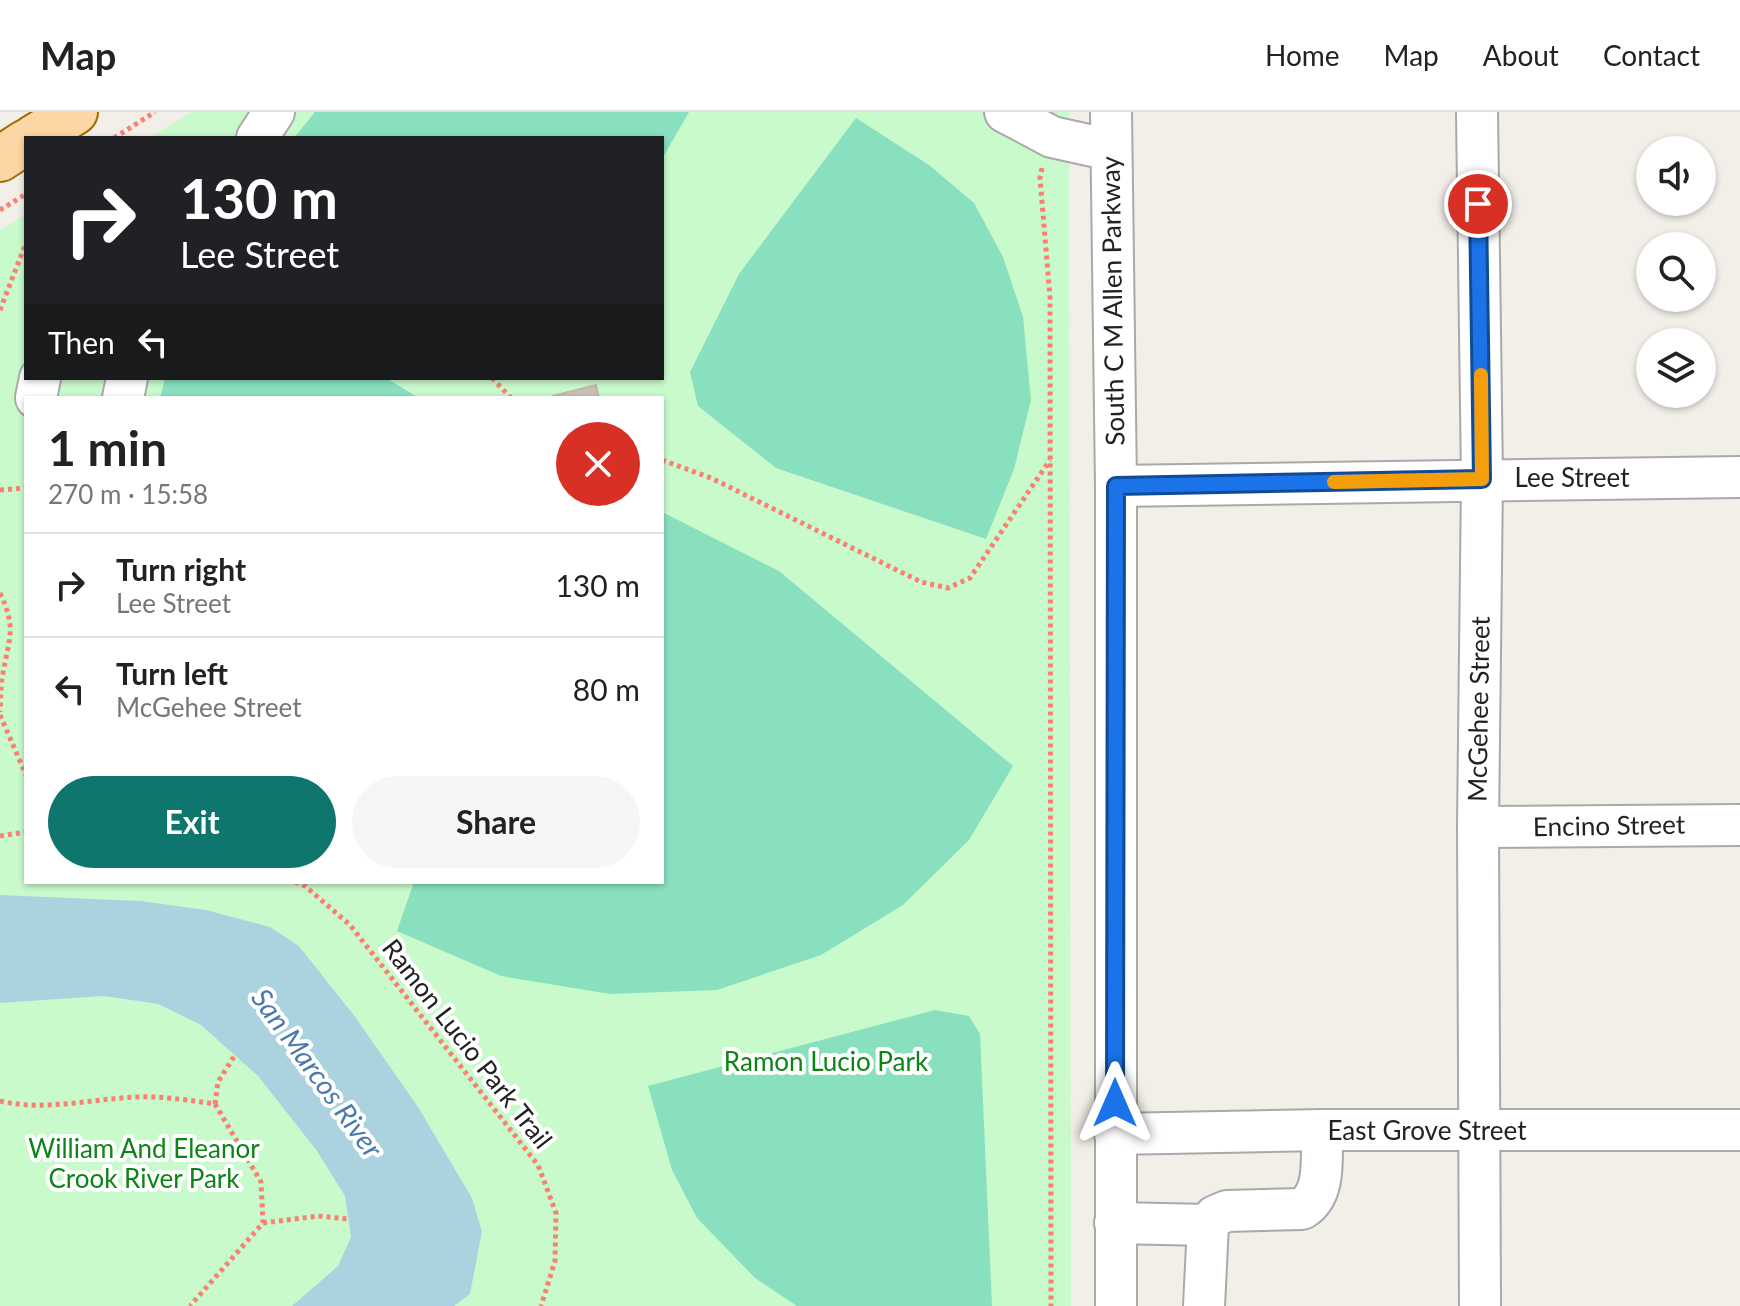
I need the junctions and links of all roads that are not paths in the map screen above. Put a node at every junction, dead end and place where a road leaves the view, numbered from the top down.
1 (75, 112) edge
2 (274, 112) edge
3 (1005, 112) edge
4 (1477, 112) edge
5 (1111, 131) edge
6 (36, 136) edge
7 (258, 136) edge
8 (24, 143) edge
9 (0, 159) edge
10 (1740, 477) edge
11 (1482, 479) junction
12 (1116, 486) junction
13 (1740, 825) edge
14 (1478, 827) junction
15 (1322, 1130) junction
16 (1740, 1130) edge
17 (1480, 1131) junction
18 (1115, 1134) junction
19 (1115, 1223) junction
20 (1208, 1225) junction
21 (1116, 1306) edge
22 (1204, 1306) edge
23 (1480, 1306) edge

1 - 6 main road
2 - 7 street
3 - 5 street
4 - 11 street, McGehee Street
5 - 12 street, South C M Allen Parkway
8 - 9 main road
10 - 11 street, Lee Street
11 - 12 street, Lee Street
11 - 14 street, McGehee Street
12 - 18 street, South C M Allen Parkway
13 - 14 street, Encino Street
14 - 17 street, McGehee Street
15 - 17 street, East Grove Street
15 - 18 street, East Grove Street
15 - 20 street
16 - 17 street, East Grove Street
17 - 23 street, McGehee Street
18 - 19 street, South C M Allen Parkway
19 - 20 street
19 - 21 street, South C M Allen Parkway
20 - 22 street

